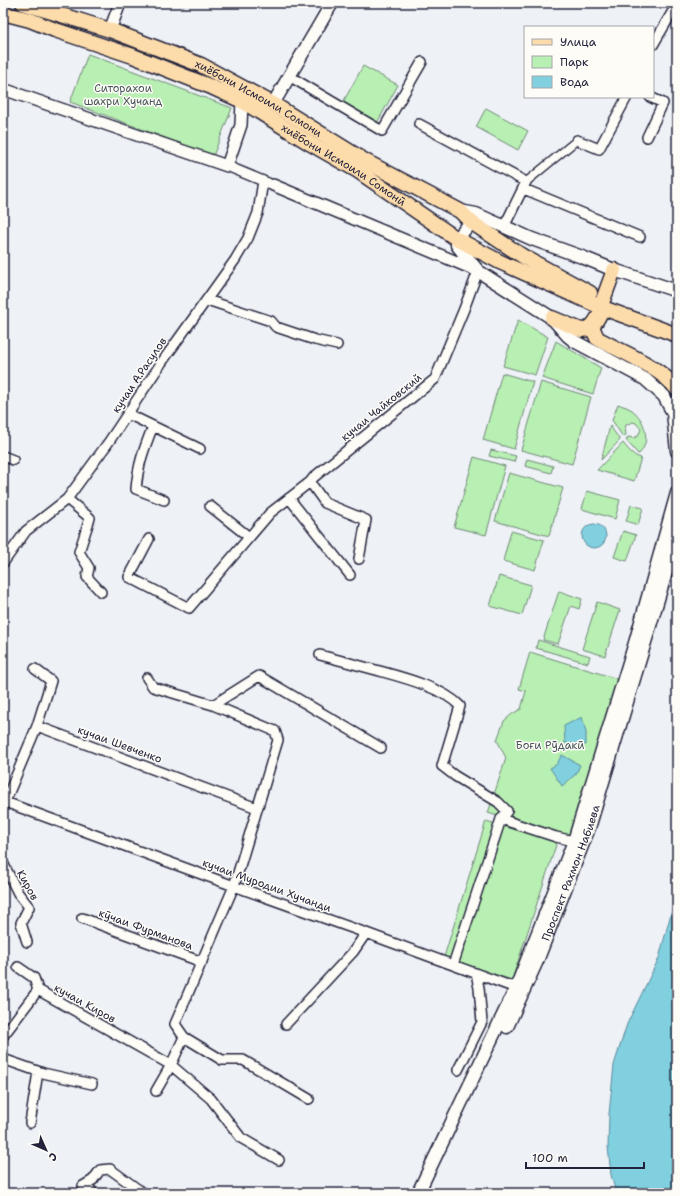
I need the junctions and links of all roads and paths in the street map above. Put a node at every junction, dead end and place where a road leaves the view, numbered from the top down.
1 (23, 3) edge
2 (120, 3) edge
3 (332, 3) edge
4 (677, 4) edge
5 (3, 13) edge
6 (62, 15) junction
7 (55, 30) junction
8 (110, 30) junction
9 (654, 43) edge
10 (422, 62) dead end
11 (289, 76) junction
12 (3, 89) edge
13 (626, 98) edge
14 (652, 98) edge
15 (242, 101) junction
16 (273, 104) junction
17 (420, 124) dead end
18 (647, 137) dead end
19 (577, 140) joint
20 (228, 166) junction
21 (268, 183) junction
22 (525, 186) junction
23 (460, 211) junction
24 (471, 222) junction
25 (504, 227) junction
26 (640, 237) dead end
27 (457, 239) junction
28 (614, 270) junction
29 (478, 271) junction
30 (677, 291) edge
31 (207, 300) junction
32 (603, 304) junction
33 (552, 318) junction
34 (592, 326) junction
35 (677, 326) edge
36 (677, 335) edge
37 (337, 345) dead end
38 (677, 389) edge
39 (128, 414) junction
40 (153, 426) junction
41 (200, 449) dead end
42 (677, 451) edge
43 (3, 456) edge
44 (13, 460) dead end
45 (310, 482) junction
46 (677, 493) edge
47 (289, 498) junction
48 (67, 499) junction
49 (164, 500) dead end
50 (210, 506) dead end
51 (677, 536) edge
52 (249, 537) junction
53 (149, 539) dead end
54 (359, 560) dead end
55 (3, 563) edge
56 (350, 575) dead end
57 (101, 592) dead end
58 (320, 655) dead end
59 (35, 669) dead end
60 (147, 678) dead end
61 (213, 705) junction
62 (37, 726) junction
63 (381, 748) dead end
64 (4, 802) edge
65 (257, 808) junction
66 (501, 819) junction
67 (574, 841) junction
68 (3, 863) edge
69 (234, 886) junction
70 (82, 918) dead end
71 (366, 933) junction
72 (27, 942) dead end
73 (202, 962) junction
74 (453, 965) junction
75 (18, 967) dead end
76 (476, 973) junction
77 (38, 990) junction
78 (520, 990) junction
79 (286, 1024) dead end
80 (3, 1036) edge
81 (184, 1037) junction
82 (3, 1060) edge
83 (171, 1065) junction
84 (458, 1070) dead end
85 (38, 1072) junction
86 (92, 1084) dead end
87 (156, 1091) dead end
88 (309, 1099) dead end
89 (30, 1123) dead end
90 (279, 1160) dead end
91 (91, 1193) edge
92 (143, 1193) edge
93 (418, 1193) edge
94 (425, 1193) edge

1 - 6 main road, хиёбони Исмоили Сомони
2 - 8 street
3 - 11 main road
4 - 9 street
5 - 7 main road, хиёбони Исмоили Сомонӣ
6 - 7 main road
6 - 8 main road, хиёбони Исмоили Сомони
7 - 15 main road, хиёбони Исмоили Сомонӣ
8 - 16 main road, хиёбони Исмоили Сомони
10 - 11 street
11 - 16 main road
12 - 20 street
13 - 19 street
14 - 18 street
15 - 20 street
15 - 27 main road, хиёбони Исмоили Сомонӣ
16 - 23 main road, хиёбони Исмоили Сомони
17 - 22 street
19 - 22 street
20 - 21 street
21 - 29 street
21 - 31 street, кучаи А.Расулов
22 - 25 street
22 - 26 street
23 - 24 main road, хиёбони Исмоили Сомони
23 - 25 main road
24 - 27 main road
24 - 32 main road, хиёбони Исмоили Сомони
25 - 28 main road
27 - 29 main road
27 - 32 main road, хиёбони Исмоили Сомонӣ
28 - 30 main road
28 - 32 main road
29 - 33 main road
29 - 45 street, кучаи Чайковский
31 - 37 street
31 - 39 street, кучаи А.Расулов
32 - 34 main road
32 - 35 main road
32 - 36 main road, хиёбони Исмоили Сомонӣ
33 - 34 main road
33 - 42 main road
34 - 38 main road
39 - 40 street
39 - 48 street, кучаи А.Расулов
40 - 41 street
40 - 49 street
43 - 44 street
45 - 47 street, кучаи Чайковский
45 - 54 street
46 - 67 main road, Проспект Рахмон Набиева
47 - 52 street, кучаи Чайковский
47 - 56 street
48 - 55 street, кучаи А.Расулов
48 - 57 street
50 - 52 street
51 - 78 main road, Проспект Рахмон Набиева
52 - 53 street, кучаи Чайковский
58 - 66 street
59 - 62 street
60 - 61 street
61 - 63 street
61 - 65 street
62 - 64 street
62 - 65 street, кучаи Шевченко
64 - 69 street, кучаи Муродии Хучанди
65 - 69 street
66 - 67 street
66 - 74 street
67 - 78 main road, Проспект Рахмон Набиева
68 - 72 street, Киров
69 - 71 street, кучаи Муродии Хучанди
69 - 73 street
70 - 73 street, кӯчаи Фурманова
71 - 74 street, кучаи Муродии Хучанди
71 - 79 street
73 - 81 street
74 - 76 street, кучаи Муродии Хучанди
75 - 77 street
76 - 78 street, кучаи Муродии Хучанди
76 - 84 street
77 - 80 street, кучаи Киров
77 - 83 street, кучаи Киров
78 - 93 main road, Проспект Рахмон Набиева
78 - 94 main road, Проспект Рахмон Набиева
81 - 83 street
81 - 88 street
82 - 85 street
83 - 87 street
83 - 90 street, кучаи Киров
85 - 86 street
85 - 89 street
91 - 92 street

